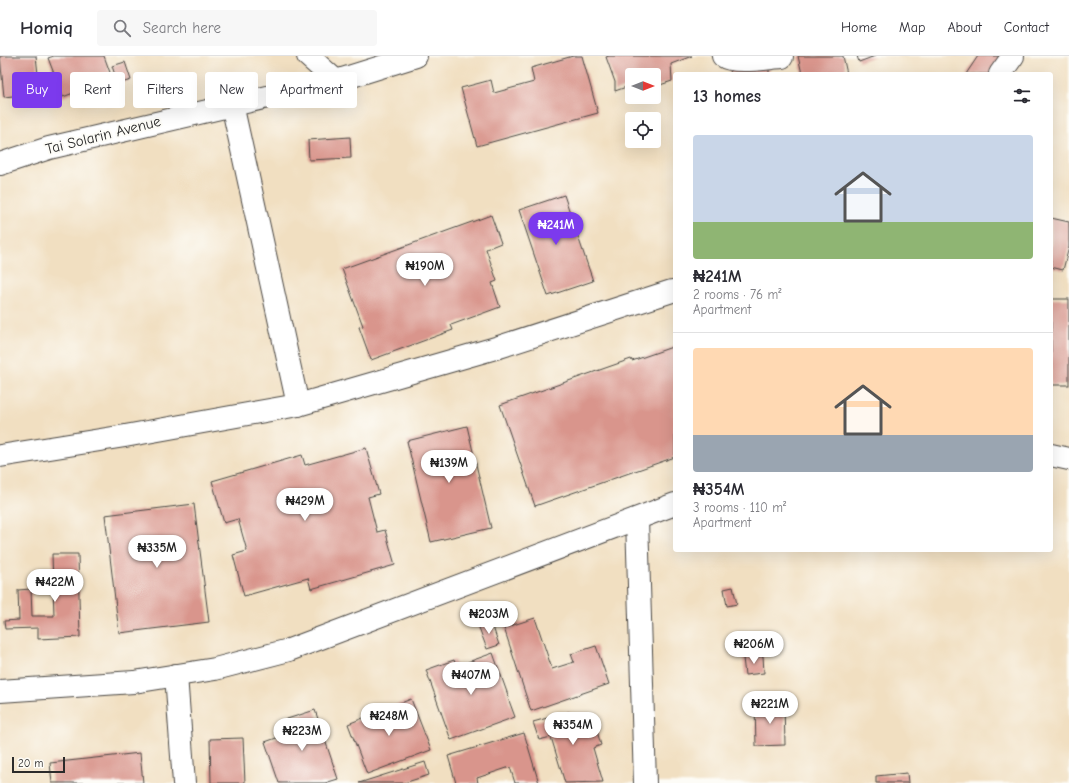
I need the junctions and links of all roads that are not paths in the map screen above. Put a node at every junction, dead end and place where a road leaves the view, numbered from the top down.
1 (308, 56) edge
2 (416, 56) edge
3 (723, 56) edge
4 (1013, 56) edge
5 (782, 57) edge
6 (326, 72) edge
7 (1001, 72) edge
8 (357, 74) edge
9 (215, 108) edge
10 (233, 108) edge
11 (0, 164) edge
12 (672, 291) dead end
13 (298, 405) junction
14 (1053, 455) edge
15 (0, 456) edge
16 (1069, 459) edge
17 (673, 505) edge
18 (637, 519) junction
19 (176, 675) junction
20 (0, 691) edge
21 (184, 783) edge
22 (645, 783) edge

1 - 6 street
2 - 8 street, Tai Solarin Avenue
3 - 5 street
4 - 7 street
9 - 11 street, Tai Solarin Avenue
10 - 13 street
12 - 13 street
13 - 15 street
14 - 16 street
17 - 18 street
18 - 19 street
18 - 22 street
19 - 20 street
19 - 21 street

